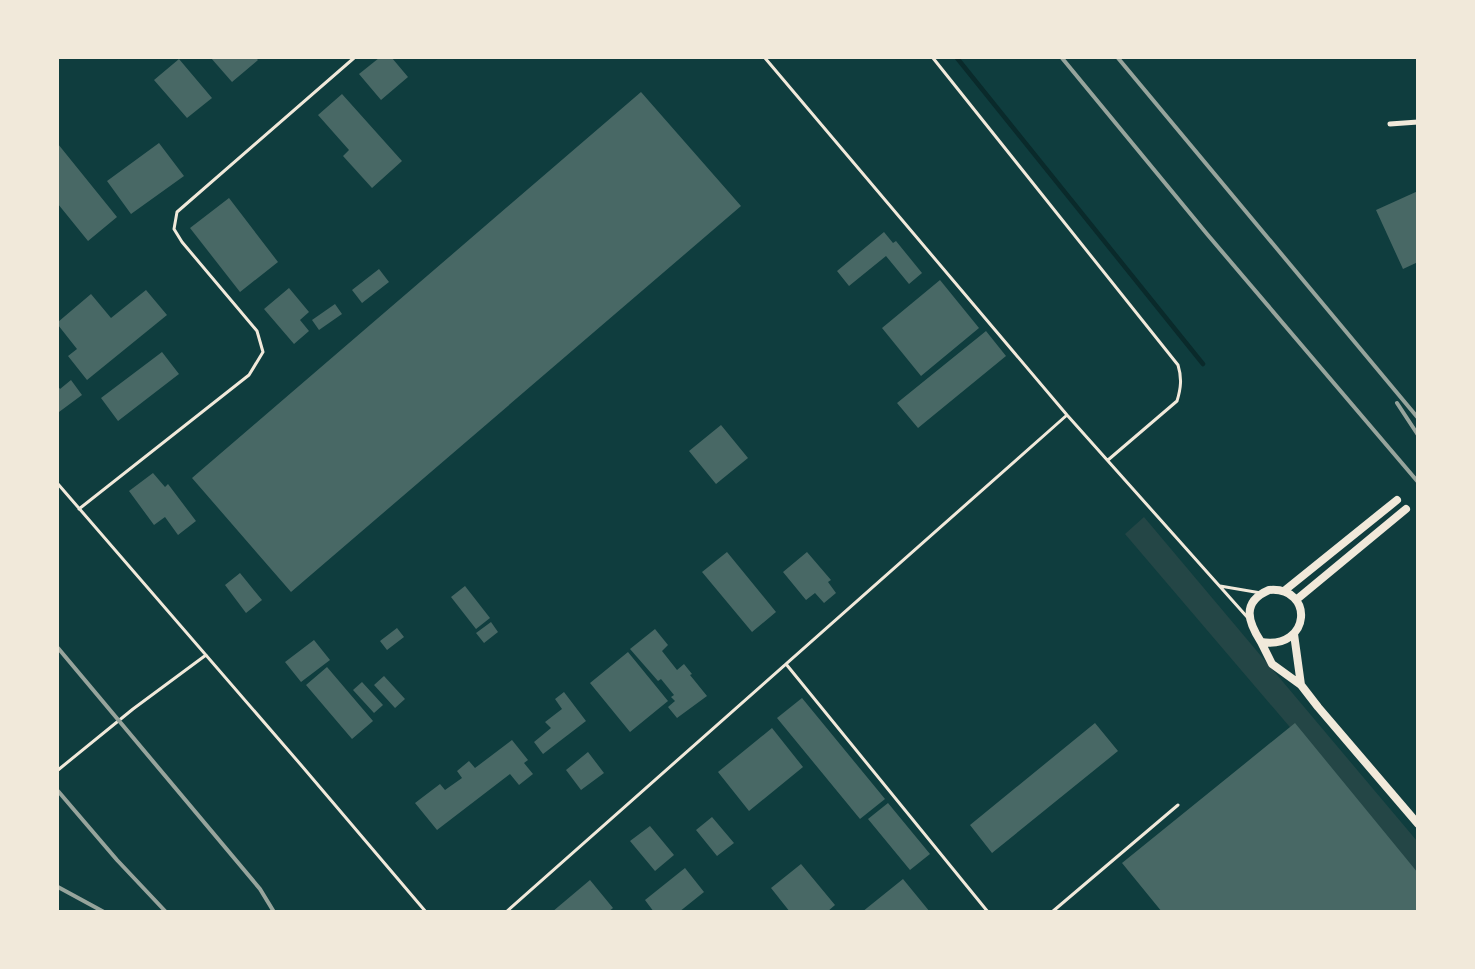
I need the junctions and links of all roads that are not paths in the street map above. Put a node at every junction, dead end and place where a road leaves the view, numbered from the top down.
1 (354, 58) edge
2 (766, 58) edge
3 (933, 58) edge
4 (1418, 122) edge
5 (1390, 124) dead end
6 (1067, 414) junction
7 (1108, 460) junction
8 (58, 484) edge
9 (1397, 500) dead end
10 (79, 509) junction
11 (1406, 509) dead end
12 (1348, 539) junction
13 (1357, 549) junction
14 (1220, 585) junction
15 (1284, 591) junction
16 (1262, 593) junction
17 (1296, 600) junction
18 (1249, 618) junction
19 (1294, 634) junction
20 (1261, 642) junction
21 (206, 655) junction
22 (786, 664) junction
23 (1302, 685) junction
24 (58, 770) edge
25 (1178, 805) dead end
26 (1418, 824) edge
27 (426, 912) edge
28 (506, 912) edge
29 (988, 912) edge
30 (1052, 912) edge

1 - 10 lane
2 - 6 lane
3 - 7 lane
4 - 5 street
6 - 7 lane
6 - 22 lane
7 - 14 lane
8 - 10 lane
9 - 12 street
10 - 21 lane
11 - 13 street
12 - 13 street
12 - 15 street
13 - 17 street
14 - 16 lane
14 - 18 lane
15 - 16 street
15 - 17 street
16 - 18 street
17 - 19 street
18 - 20 street
19 - 20 street
19 - 23 street
20 - 23 street
21 - 24 lane
21 - 27 lane
22 - 28 lane
22 - 29 lane
23 - 26 street
25 - 30 lane

